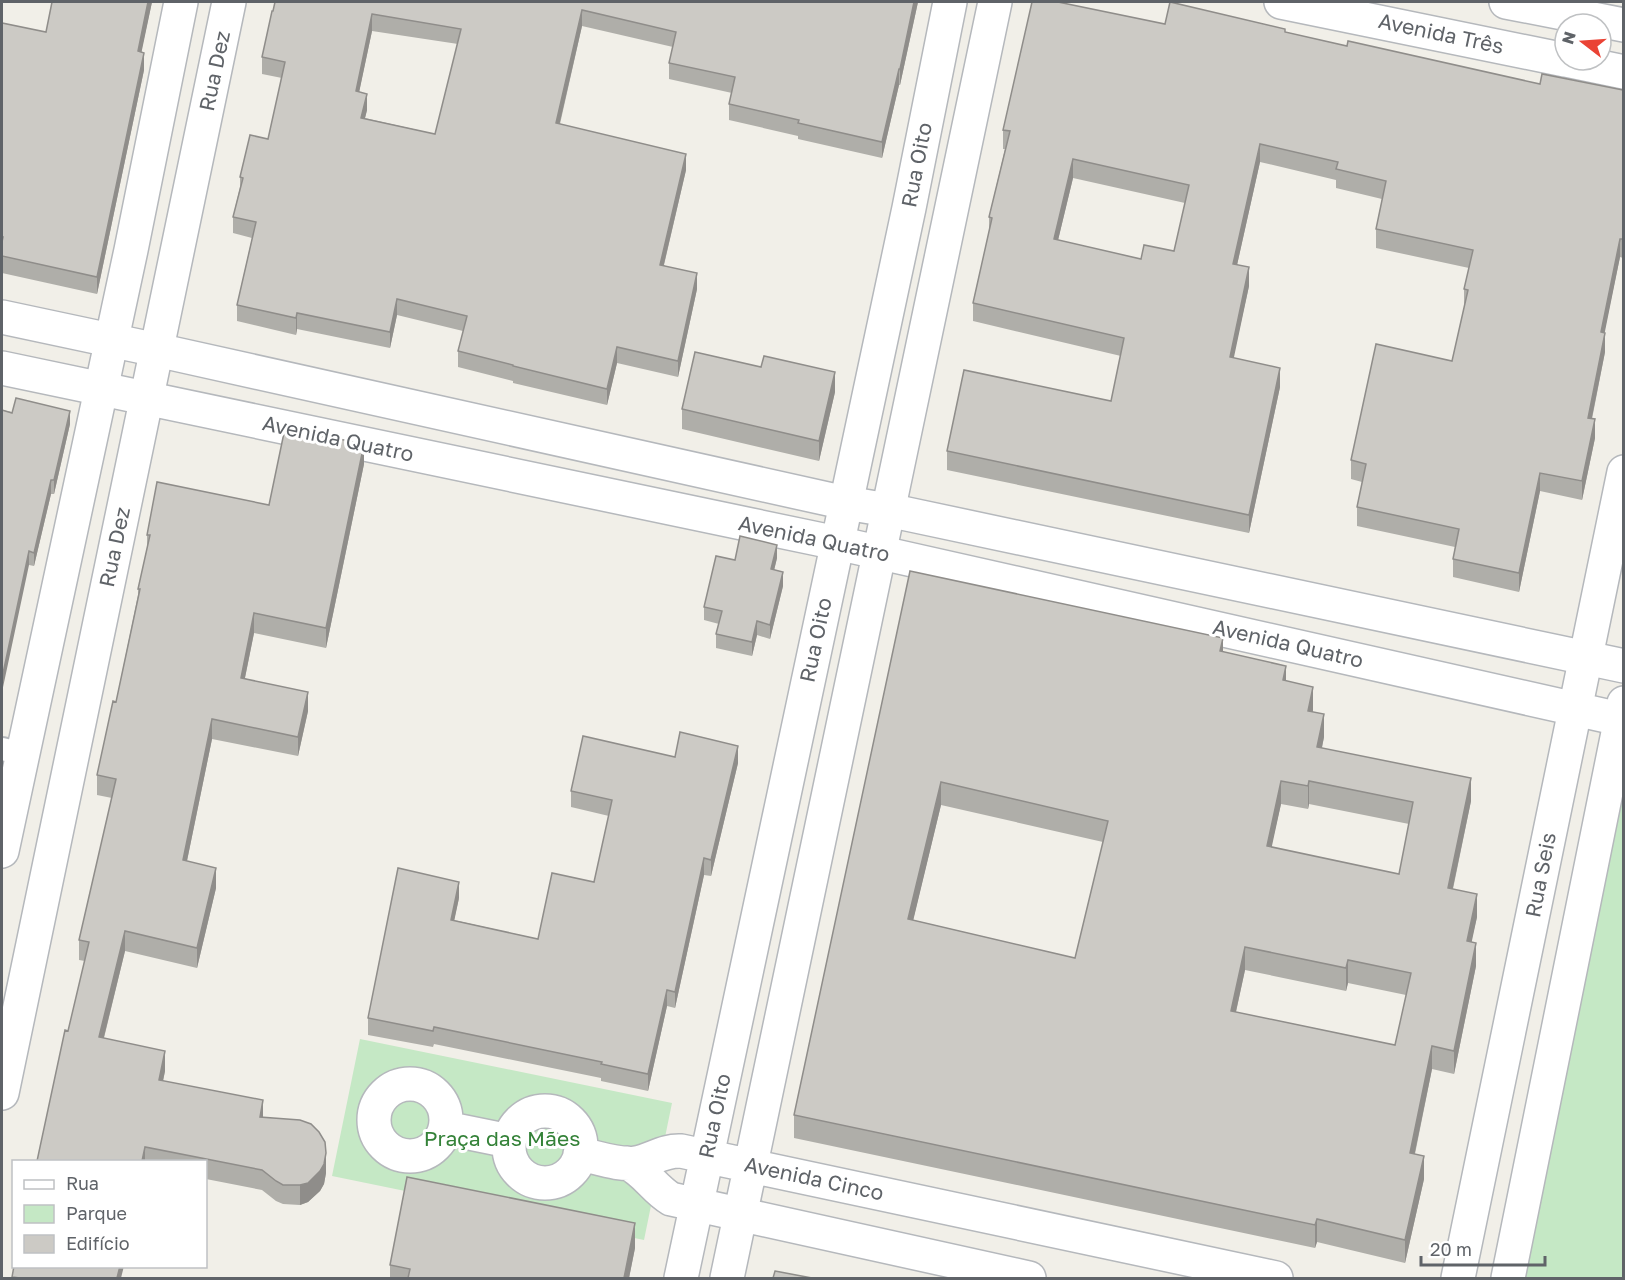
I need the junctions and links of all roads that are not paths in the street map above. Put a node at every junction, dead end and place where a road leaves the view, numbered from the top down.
1 (181, 2) edge
2 (229, 2) edge
3 (950, 2) edge
4 (995, 2) edge
5 (1281, 2) edge
6 (1506, 2) edge
7 (1623, 25) edge
8 (1553, 57) edge
9 (2, 317) edge
10 (111, 340) junction
11 (157, 350) junction
12 (2, 368) edge
13 (101, 390) junction
14 (146, 398) junction
15 (1623, 472) edge
16 (846, 503) junction
17 (888, 510) junction
18 (837, 543) junction
19 (879, 553) junction
20 (1586, 657) junction
21 (1623, 666) edge
22 (1575, 709) junction
23 (1622, 714) edge
24 (12, 752) edge
25 (2, 851) edge
26 (2, 1093) edge
27 (446, 1128) dead end
28 (509, 1141) junction
29 (580, 1154) junction
30 (707, 1156) junction
31 (627, 1163) junction
32 (751, 1166) junction
33 (696, 1205) junction
34 (740, 1215) junction
35 (681, 1278) edge
36 (727, 1278) edge
37 (1029, 1278) edge
38 (1276, 1278) edge
39 (1458, 1278) edge
40 (1508, 1278) edge

1 - 10 street
2 - 11 street, Rua Dez
3 - 16 street, Rua Oito
4 - 17 street, Rua Oito
5 - 8 street, Avenida Três
6 - 7 street
9 - 10 street, Avenida Quatro
10 - 11 street, Avenida Quatro
10 - 13 street
11 - 14 street, Rua Dez
11 - 16 street, Avenida Quatro
12 - 13 street, Avenida Quatro
13 - 14 street, Avenida Quatro
13 - 24 street
14 - 18 street, Avenida Quatro
14 - 26 street, Rua Dez
15 - 20 street, Rua Seis
16 - 17 street, Avenida Quatro
16 - 18 street, Rua Oito
17 - 19 street, Rua Oito
17 - 20 street, Avenida Quatro
18 - 19 street, Avenida Quatro
18 - 30 street, Rua Oito
19 - 22 street, Avenida Quatro
19 - 32 street, Rua Oito
20 - 21 street, Avenida Quatro
20 - 22 street, Rua Seis
22 - 23 street, Avenida Quatro
22 - 39 street, Rua Seis
23 - 40 street
24 - 25 street
27 - 28 street
28 - 29 street
28 - 29 street
29 - 31 street
30 - 31 street, Avenida Cinco
30 - 32 street, Avenida Cinco
30 - 33 street, Rua Oito
31 - 33 street
32 - 34 street, Rua Oito
32 - 38 street, Avenida Cinco
33 - 34 street
33 - 35 street, Rua Oito
34 - 36 street, Rua Oito
34 - 37 street

